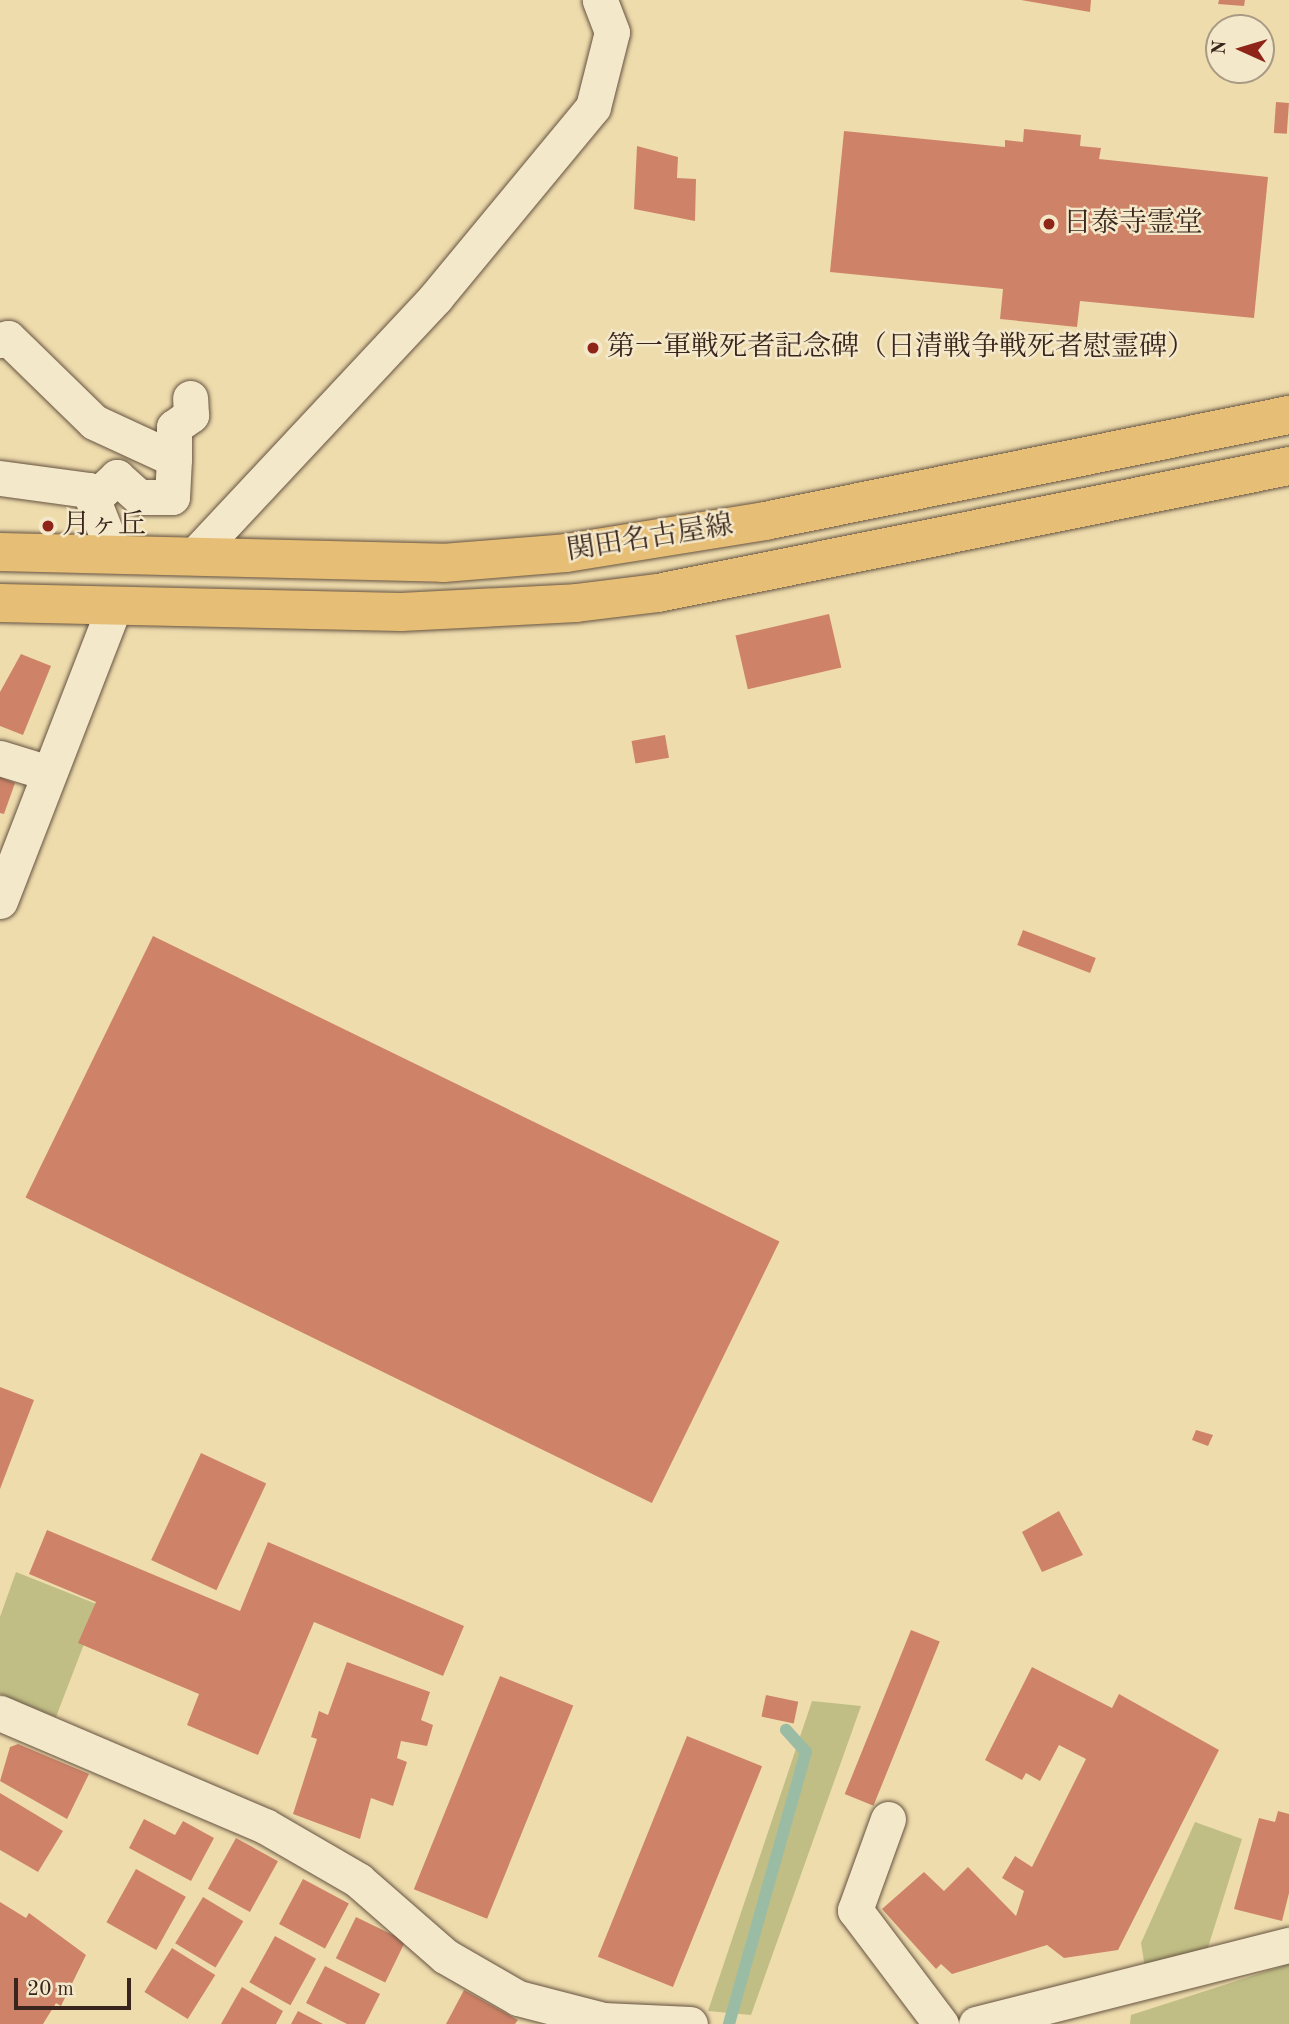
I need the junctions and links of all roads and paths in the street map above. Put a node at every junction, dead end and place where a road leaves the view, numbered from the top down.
1 (600, 0) edge
2 (0, 340) edge
3 (190, 398) dead end
4 (1289, 415) edge
5 (174, 459) junction
6 (1289, 466) edge
7 (0, 478) edge
8 (93, 499) junction
9 (0, 552) edge
10 (114, 553) junction
11 (193, 557) junction
12 (0, 603) edge
13 (115, 605) junction
14 (0, 758) edge
15 (50, 773) junction
16 (0, 901) edge
17 (0, 1713) edge
18 (888, 1819) dead end
19 (1289, 1945) edge
20 (1114, 2009) edge
21 (690, 2024) edge
22 (941, 2024) edge
23 (976, 2024) edge

1 - 11 street
2 - 5 street
3 - 5 street
4 - 11 main road, 関田名古屋線
5 - 8 street
6 - 13 main road, 関田名古屋線
7 - 8 street
8 - 10 street
9 - 10 main road, 関田名古屋線
10 - 11 main road, 関田名古屋線
12 - 13 main road, 関田名古屋線
13 - 15 street
14 - 15 street
15 - 16 street
17 - 21 street
18 - 22 street
19 - 20 street
20 - 23 street

